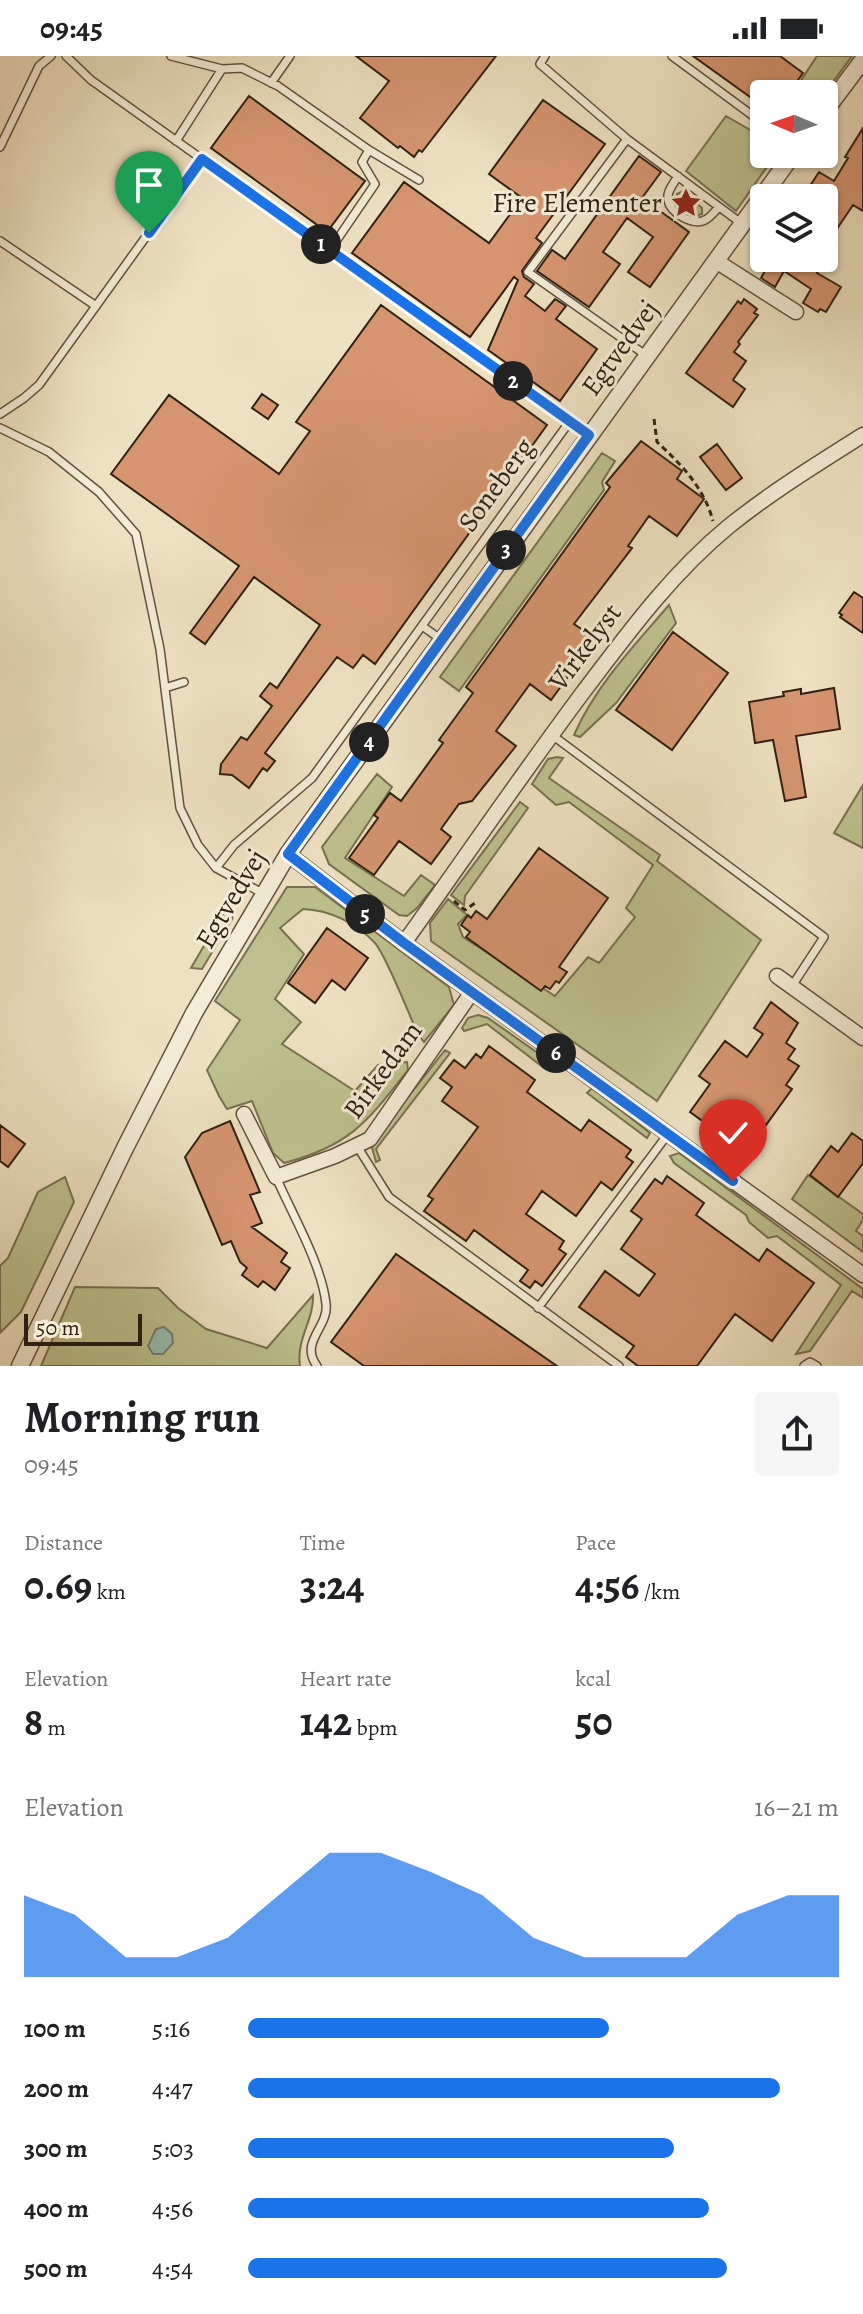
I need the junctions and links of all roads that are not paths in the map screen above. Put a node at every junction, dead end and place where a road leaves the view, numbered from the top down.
1 (51, 56) edge
2 (66, 56) edge
3 (171, 56) edge
4 (290, 56) edge
5 (545, 56) edge
6 (672, 56) edge
7 (863, 60) edge
8 (222, 69) junction
9 (271, 83) junction
10 (838, 93) edge
11 (750, 114) edge
12 (627, 139) junction
13 (176, 141) junction
14 (0, 147) edge
15 (369, 150) junction
16 (202, 159) junction
17 (783, 168) edge
18 (678, 176) junction
19 (419, 180) dead end
20 (719, 207) junction
21 (742, 224) junction
22 (0, 241) edge
23 (330, 250) junction
24 (716, 261) junction
25 (96, 306) junction
26 (796, 312) dead end
27 (647, 356) junction
28 (0, 414) edge
29 (570, 421) junction
30 (0, 428) edge
31 (589, 435) junction
32 (863, 435) edge
33 (422, 626) junction
34 (442, 640) junction
35 (184, 682) dead end
36 (165, 688) junction
37 (552, 735) junction
38 (288, 854) junction
39 (216, 868) junction
40 (264, 894) junction
41 (404, 943) junction
42 (777, 976) dead end
43 (792, 986) junction
44 (472, 992) junction
45 (863, 1038) edge
46 (244, 1114) dead end
47 (668, 1134) junction
48 (357, 1145) junction
49 (276, 1177) junction
50 (863, 1275) edge
51 (538, 1308) junction
52 (20, 1366) edge
53 (317, 1366) edge
54 (619, 1366) edge
55 (804, 1366) edge
56 (817, 1366) edge

1 - 14 lane
2 - 13 lane, Soneberg
3 - 8 lane
4 - 9 lane
5 - 12 lane
6 - 11 lane
7 - 10 street
8 - 9 lane
8 - 13 lane
9 - 15 lane
12 - 18 lane
12 - 27 lane
13 - 16 lane, Soneberg
15 - 19 lane
15 - 23 lane
16 - 23 lane, Soneberg
16 - 25 lane
17 - 21 street, Egtvedvej
18 - 20 lane
18 - 20 lane
20 - 21 lane
21 - 24 street, Egtvedvej
22 - 25 lane
23 - 29 lane, Soneberg
24 - 26 street
24 - 27 street, Egtvedvej
25 - 28 lane
27 - 31 street, Egtvedvej
29 - 31 lane
29 - 33 lane, Soneberg
30 - 36 lane
31 - 34 street, Egtvedvej
32 - 37 street, Virkelyst
33 - 34 lane
33 - 39 lane, Soneberg
34 - 38 street, Egtvedvej
35 - 36 lane
36 - 39 lane
37 - 41 street, Virkelyst
37 - 43 lane
38 - 40 street, Egtvedvej
38 - 41 street
39 - 40 lane
40 - 52 street, Egtvedvej
41 - 44 street
42 - 43 street
43 - 45 street
44 - 47 street
44 - 48 street, Birkedam
46 - 49 street
47 - 50 street
47 - 51 lane
48 - 49 street, Birkedam
48 - 51 lane
49 - 53 lane
51 - 54 lane
55 - 56 lane

